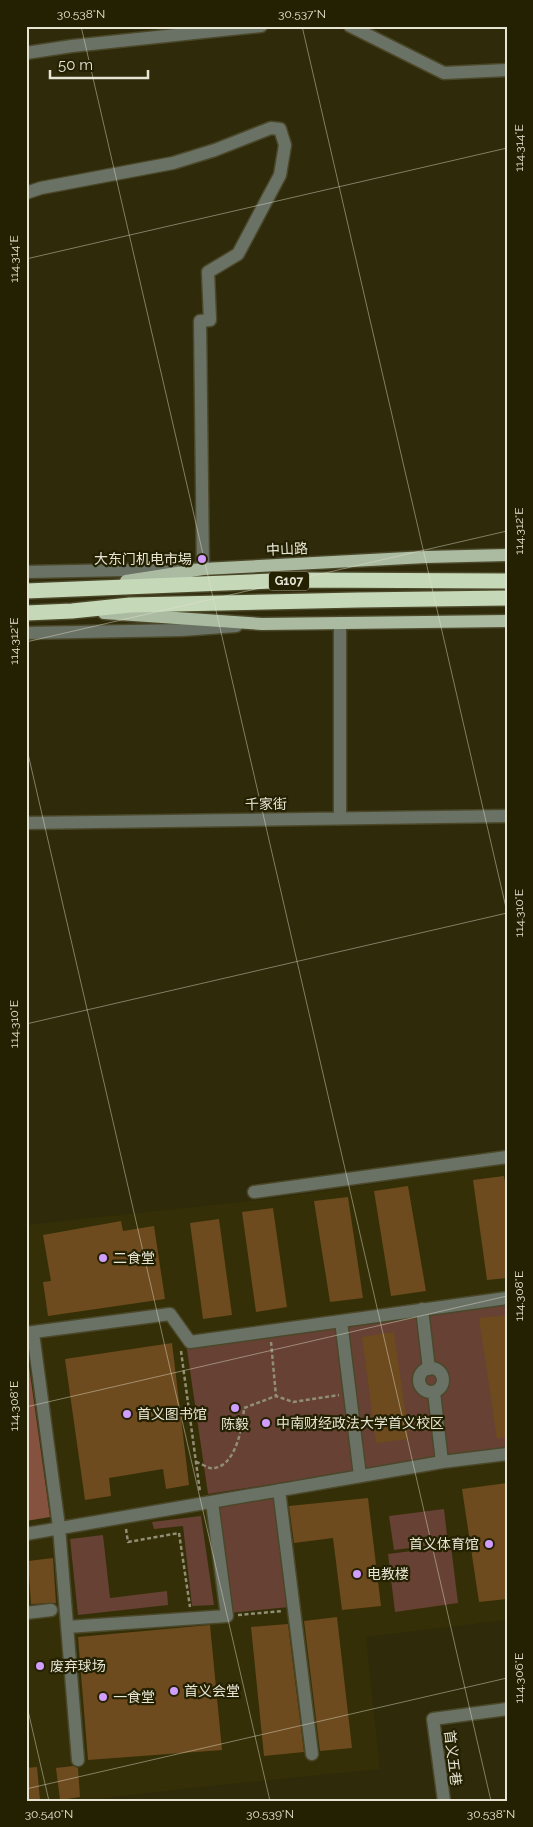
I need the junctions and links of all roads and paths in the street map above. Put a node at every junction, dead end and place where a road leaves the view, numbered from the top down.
1 (261, 26) edge
2 (350, 26) edge
3 (26, 53) edge
4 (507, 70) edge
5 (26, 193) edge
6 (507, 555) edge
7 (203, 569) junction
8 (26, 572) edge
9 (507, 581) edge
10 (71, 590) junction
11 (26, 591) edge
12 (507, 598) edge
13 (72, 611) junction
14 (26, 612) edge
15 (507, 621) edge
16 (340, 623) junction
17 (262, 624) junction
18 (26, 633) edge
19 (507, 816) edge
20 (340, 818) junction
21 (26, 823) edge
22 (507, 1157) edge
23 (254, 1192) dead end
24 (507, 1298) edge
25 (422, 1309) junction
26 (341, 1320) junction
27 (177, 1324) junction
28 (270, 1330) junction
29 (30, 1333) edge
30 (350, 1393) junction
31 (276, 1396) junction
32 (507, 1454) edge
33 (196, 1462) junction
34 (442, 1462) junction
35 (360, 1476) junction
36 (279, 1490) junction
37 (207, 1503) junction
38 (124, 1516) junction
39 (59, 1527) junction
40 (26, 1534) edge
41 (51, 1610) dead end
42 (294, 1610) junction
43 (26, 1613) edge
44 (227, 1616) junction
45 (191, 1618) junction
46 (67, 1627) junction
47 (507, 1710) edge
48 (312, 1754) dead end
49 (78, 1760) dead end
50 (444, 1801) edge

1 - 3 street
2 - 4 street
5 - 7 street
6 - 7 main road, 中山路
7 - 8 street
7 - 10 main road, 中山路
9 - 10 highway, 中山路 / G107
10 - 11 highway, 中山路 / G107
12 - 13 highway, G107
13 - 14 highway, G107
13 - 17 main road
15 - 16 main road
16 - 17 main road
16 - 20 street
17 - 18 street
19 - 20 street, 千家街
20 - 21 street, 千家街
22 - 23 street
24 - 25 street
25 - 26 street
25 - 34 street
26 - 28 street
26 - 30 street
27 - 28 street
27 - 29 street
27 - 33 path
28 - 31 path
29 - 39 street
30 - 31 path
30 - 35 street
31 - 33 path
32 - 34 street
33 - 37 path
34 - 35 street
35 - 36 street
36 - 37 street
36 - 42 street
37 - 38 street
37 - 44 street
38 - 39 street
38 - 45 path
39 - 40 street
39 - 46 street
41 - 43 street
42 - 44 path
42 - 48 street
44 - 45 street
45 - 46 street
46 - 49 street
47 - 50 street, 首义五巷

